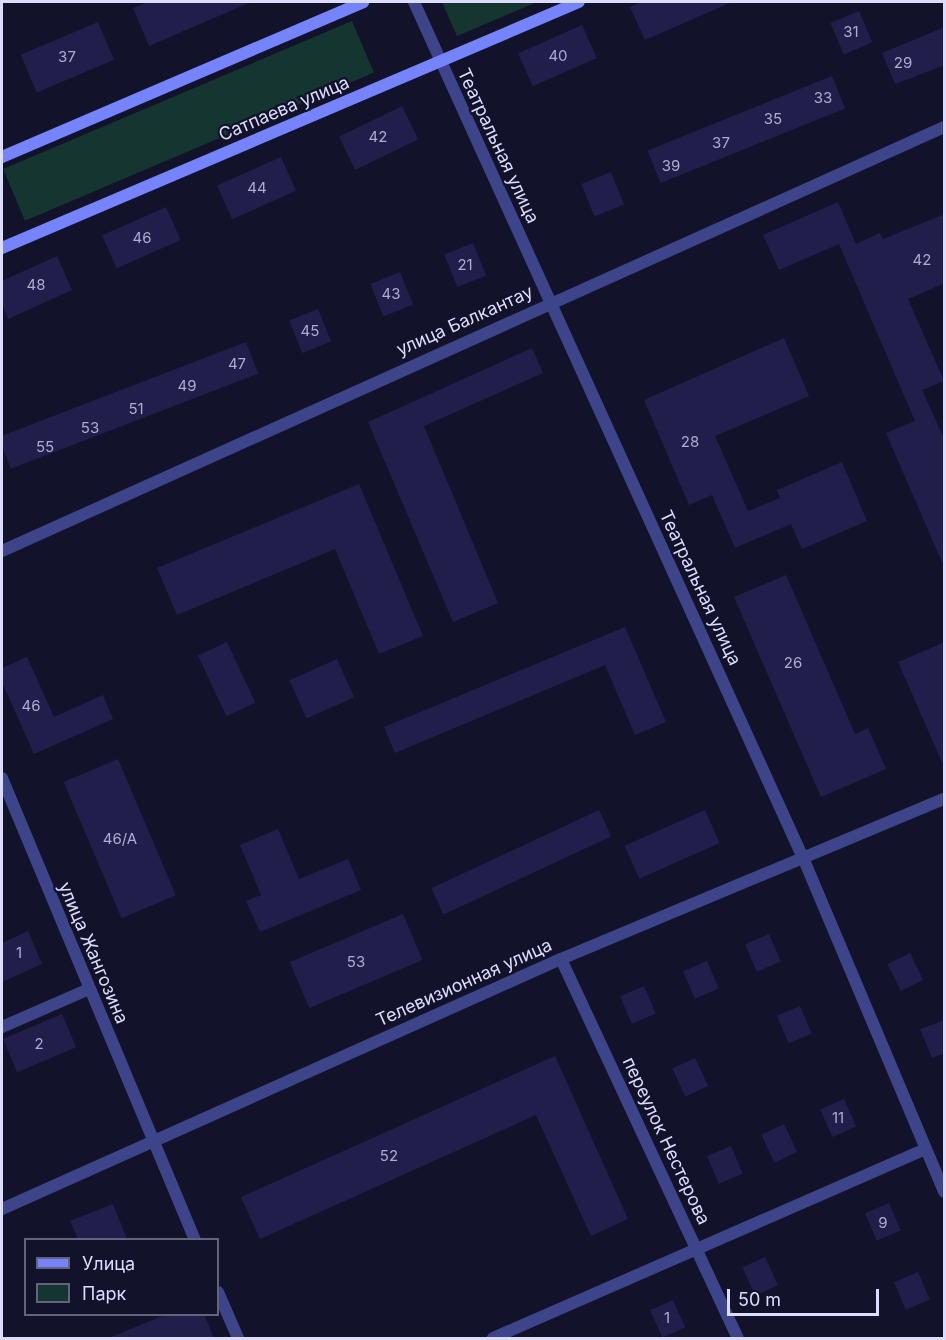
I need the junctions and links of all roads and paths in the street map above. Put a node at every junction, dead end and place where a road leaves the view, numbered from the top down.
1 (363, 2) edge
2 (414, 2) edge
3 (579, 2) edge
4 (440, 62) junction
5 (945, 127) edge
6 (2, 157) edge
7 (2, 248) edge
8 (550, 303) junction
9 (2, 551) edge
10 (2, 778) edge
11 (945, 799) edge
12 (804, 860) junction
13 (561, 959) junction
14 (89, 989) junction
15 (2, 1027) edge
16 (152, 1141) junction
17 (925, 1149) junction
18 (945, 1192) edge
19 (2, 1209) edge
20 (195, 1238) edge
21 (697, 1249) junction
22 (219, 1294) edge
23 (238, 1338) edge
24 (494, 1338) edge
25 (738, 1338) edge

1 - 6 main road
2 - 4 street, Театральная улица
3 - 4 main road, Сатпаева улица
4 - 7 main road, Сатпаева улица
4 - 8 street, Театральная улица
5 - 8 street, улица Балкантау
8 - 9 street, улица Балкантау
8 - 12 street, Театральная улица
10 - 14 street, улица Жангозина
11 - 12 street, Телевизионная улица
12 - 13 street, Телевизионная улица
12 - 17 street, Театральная улица
13 - 16 street, Телевизионная улица
13 - 21 street, переулок Нестерова
14 - 15 street
14 - 16 street, улица Жангозина
16 - 19 street, Телевизионная улица
16 - 20 street, улица Жангозина
17 - 18 street, Театральная улица
17 - 21 street
21 - 24 street
21 - 25 street, переулок Нестерова
22 - 23 street

